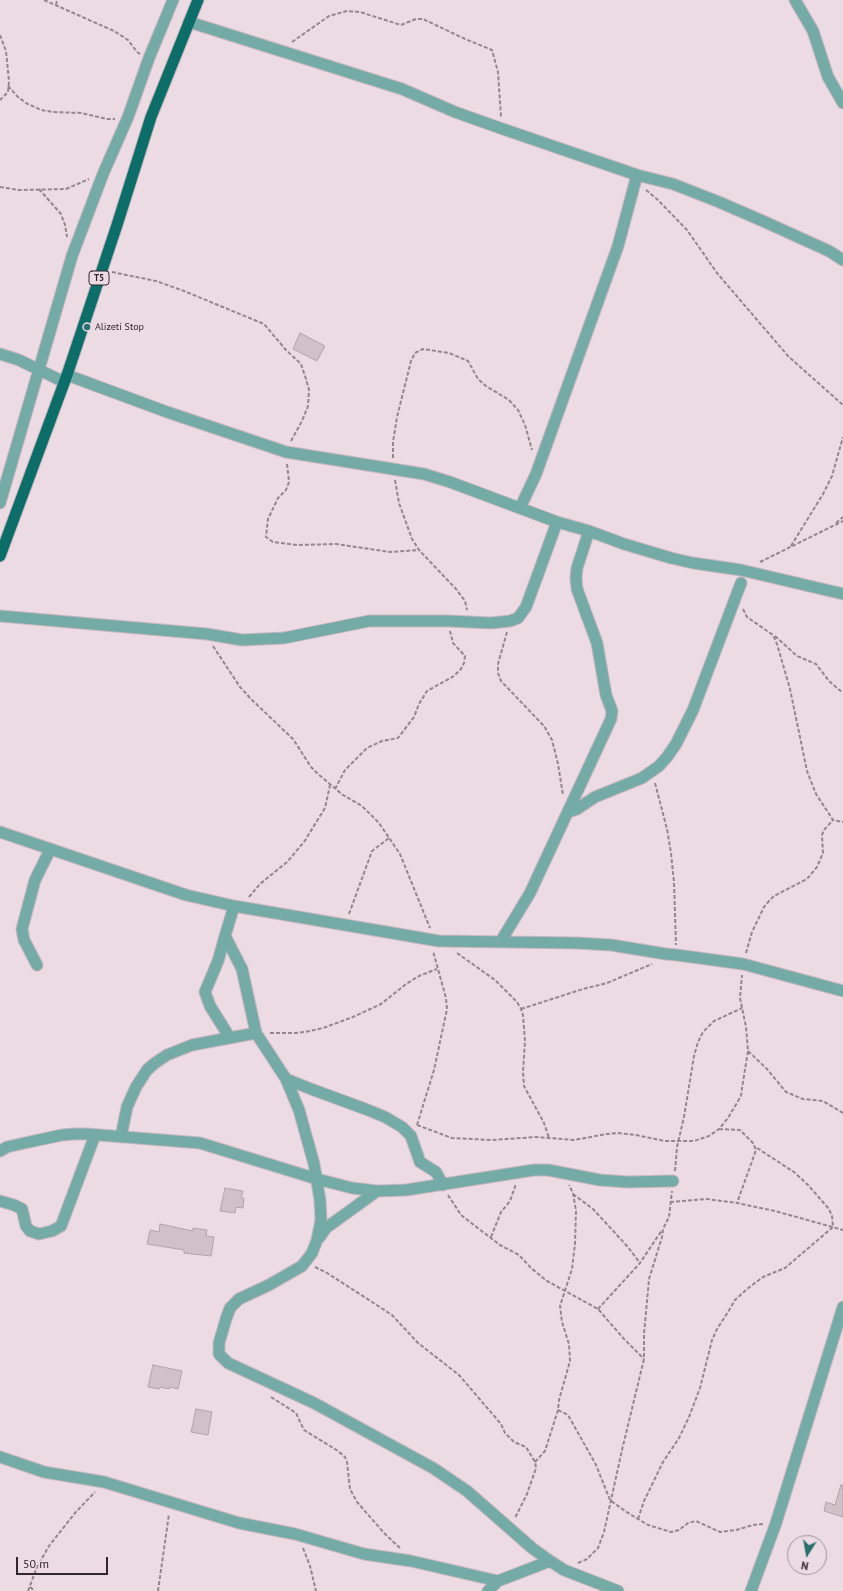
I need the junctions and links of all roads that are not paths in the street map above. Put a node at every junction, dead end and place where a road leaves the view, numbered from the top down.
1 (173, 0) edge
2 (198, 0) edge
3 (795, 0) edge
4 (189, 22) junction
5 (843, 103) edge
6 (636, 178) junction
7 (843, 260) edge
8 (0, 354) edge
9 (38, 369) junction
10 (66, 379) junction
11 (0, 503) edge
12 (520, 508) junction
13 (557, 522) junction
14 (589, 531) junction
15 (0, 556) edge
16 (741, 583) dead end
17 (843, 594) edge
18 (0, 616) edge
19 (568, 812) junction
20 (0, 832) edge
21 (50, 850) junction
22 (237, 907) junction
23 (225, 936) junction
24 (501, 941) junction
25 (37, 965) dead end
26 (843, 991) edge
27 (256, 1033) junction
28 (230, 1038) junction
29 (286, 1079) junction
30 (95, 1135) junction
31 (121, 1137) junction
32 (0, 1151) edge
33 (317, 1179) junction
34 (673, 1181) road end
35 (444, 1185) junction
36 (377, 1191) junction
37 (0, 1201) edge
38 (317, 1240) junction
39 (843, 1308) edge
40 (0, 1457) edge
41 (550, 1561) junction
42 (498, 1581) junction
43 (488, 1591) edge
44 (618, 1591) edge
45 (751, 1591) edge

1 - 9 street
2 - 4 highway, T5
3 - 5 street
4 - 6 street
4 - 10 highway, T5
6 - 7 street
6 - 12 street
8 - 9 street
9 - 10 street
9 - 11 street
10 - 12 street
10 - 15 highway, T5
12 - 13 street
13 - 14 street
13 - 18 street
14 - 17 street
14 - 19 street
16 - 19 street
19 - 24 street
20 - 21 street
21 - 22 street
21 - 25 street
22 - 23 street
22 - 24 street
23 - 27 street
23 - 28 street
24 - 26 street
27 - 28 street
27 - 29 street
28 - 31 street
29 - 33 street
29 - 35 street
30 - 31 street
30 - 32 street
30 - 37 street
31 - 33 street
33 - 36 street
33 - 38 street
34 - 35 street
35 - 36 street
36 - 38 street
38 - 41 street
39 - 45 street
40 - 42 street
41 - 42 street
41 - 44 street
42 - 43 street

